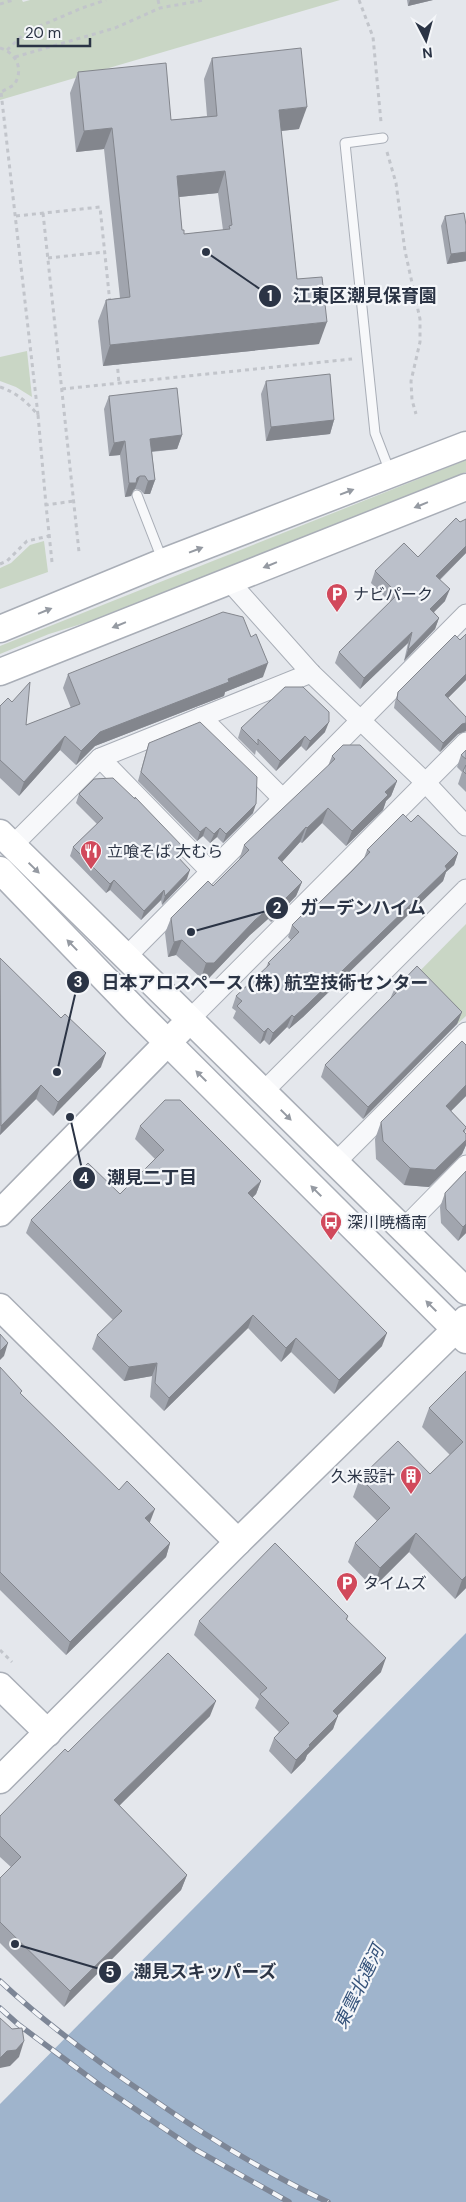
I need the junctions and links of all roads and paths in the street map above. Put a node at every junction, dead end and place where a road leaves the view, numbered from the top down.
1 (13, 0) edge
2 (106, 0) edge
3 (158, 0) edge
4 (204, 0) edge
5 (359, 0) edge
6 (0, 4) edge
7 (160, 8) junction
8 (0, 48) edge
9 (7, 50) junction
10 (15, 57) junction
11 (0, 92) edge
12 (383, 138) junction
13 (43, 213) junction
14 (16, 216) junction
15 (105, 252) junction
16 (48, 258) junction
17 (111, 308) edge
18 (116, 355) edge
19 (367, 358) junction
20 (119, 383) junction
21 (0, 387) edge
22 (62, 389) junction
23 (416, 414) dead end
24 (38, 415) junction
25 (466, 445) edge
26 (391, 475) junction
27 (466, 487) edge
28 (137, 495) edge
29 (74, 501) junction
30 (46, 505) junction
31 (49, 536) junction
32 (80, 552) dead end
33 (52, 562) dead end
34 (163, 562) junction
35 (0, 564) edge
36 (229, 581) junction
37 (466, 614) edge
38 (0, 629) edge
39 (0, 672) edge
40 (311, 673) junction
41 (201, 717) junction
42 (360, 720) junction
43 (466, 742) edge
44 (100, 758) junction
45 (425, 782) junction
46 (282, 798) junction
47 (466, 826) edge
48 (6, 839) edge
49 (0, 870) edge
50 (210, 871) junction
51 (466, 889) edge
52 (126, 957) junction
53 (190, 1019) junction
54 (466, 1032) edge
55 (167, 1043) junction
56 (263, 1092) junction
57 (334, 1163) junction
58 (466, 1165) edge
59 (0, 1213) edge
60 (403, 1229) junction
61 (466, 1291) edge
62 (0, 1307) edge
63 (462, 1329) edge
64 (238, 1542) junction
65 (0, 1686) edge
66 (48, 1733) junction
67 (0, 1780) edge

1 - 6 path
2 - 9 path
3 - 7 path
4 - 7 path
5 - 12 path
7 - 10 path
8 - 9 path
9 - 10 path
10 - 11 path
11 - 14 path
12 - 19 lane
12 - 23 path
13 - 14 path
13 - 15 path
13 - 16 path
14 - 24 path
15 - 16 path
15 - 17 path
16 - 22 path
18 - 20 path
19 - 20 path
19 - 26 lane
20 - 22 path
21 - 24 path
22 - 29 path
24 - 30 path
25 - 26 street
34 -> 26 street
27 -> 36 street
28 - 34 lane
29 - 30 path
29 - 32 path
30 - 31 path
31 - 33 path
31 - 35 path
38 -> 34 street
36 -> 39 street
36 - 40 street
37 - 42 street
40 - 41 street
40 - 42 street
41 - 44 street
41 - 46 street
42 - 45 street
42 - 46 street
43 - 45 street
44 - 48 street
44 - 50 street
45 - 47 street
45 - 53 street
46 - 50 street
48 -> 52 street
55 -> 49 street
50 - 52 street
51 - 56 street
52 - 53 street
53 - 55 street
53 - 56 street
54 - 57 street
55 - 59 street
63 -> 55 street
56 -> 57 street
57 - 60 street
58 - 60 street
60 - 61 street
62 - 64 street
63 - 64 street
64 - 66 street
65 - 66 street
66 - 67 street

